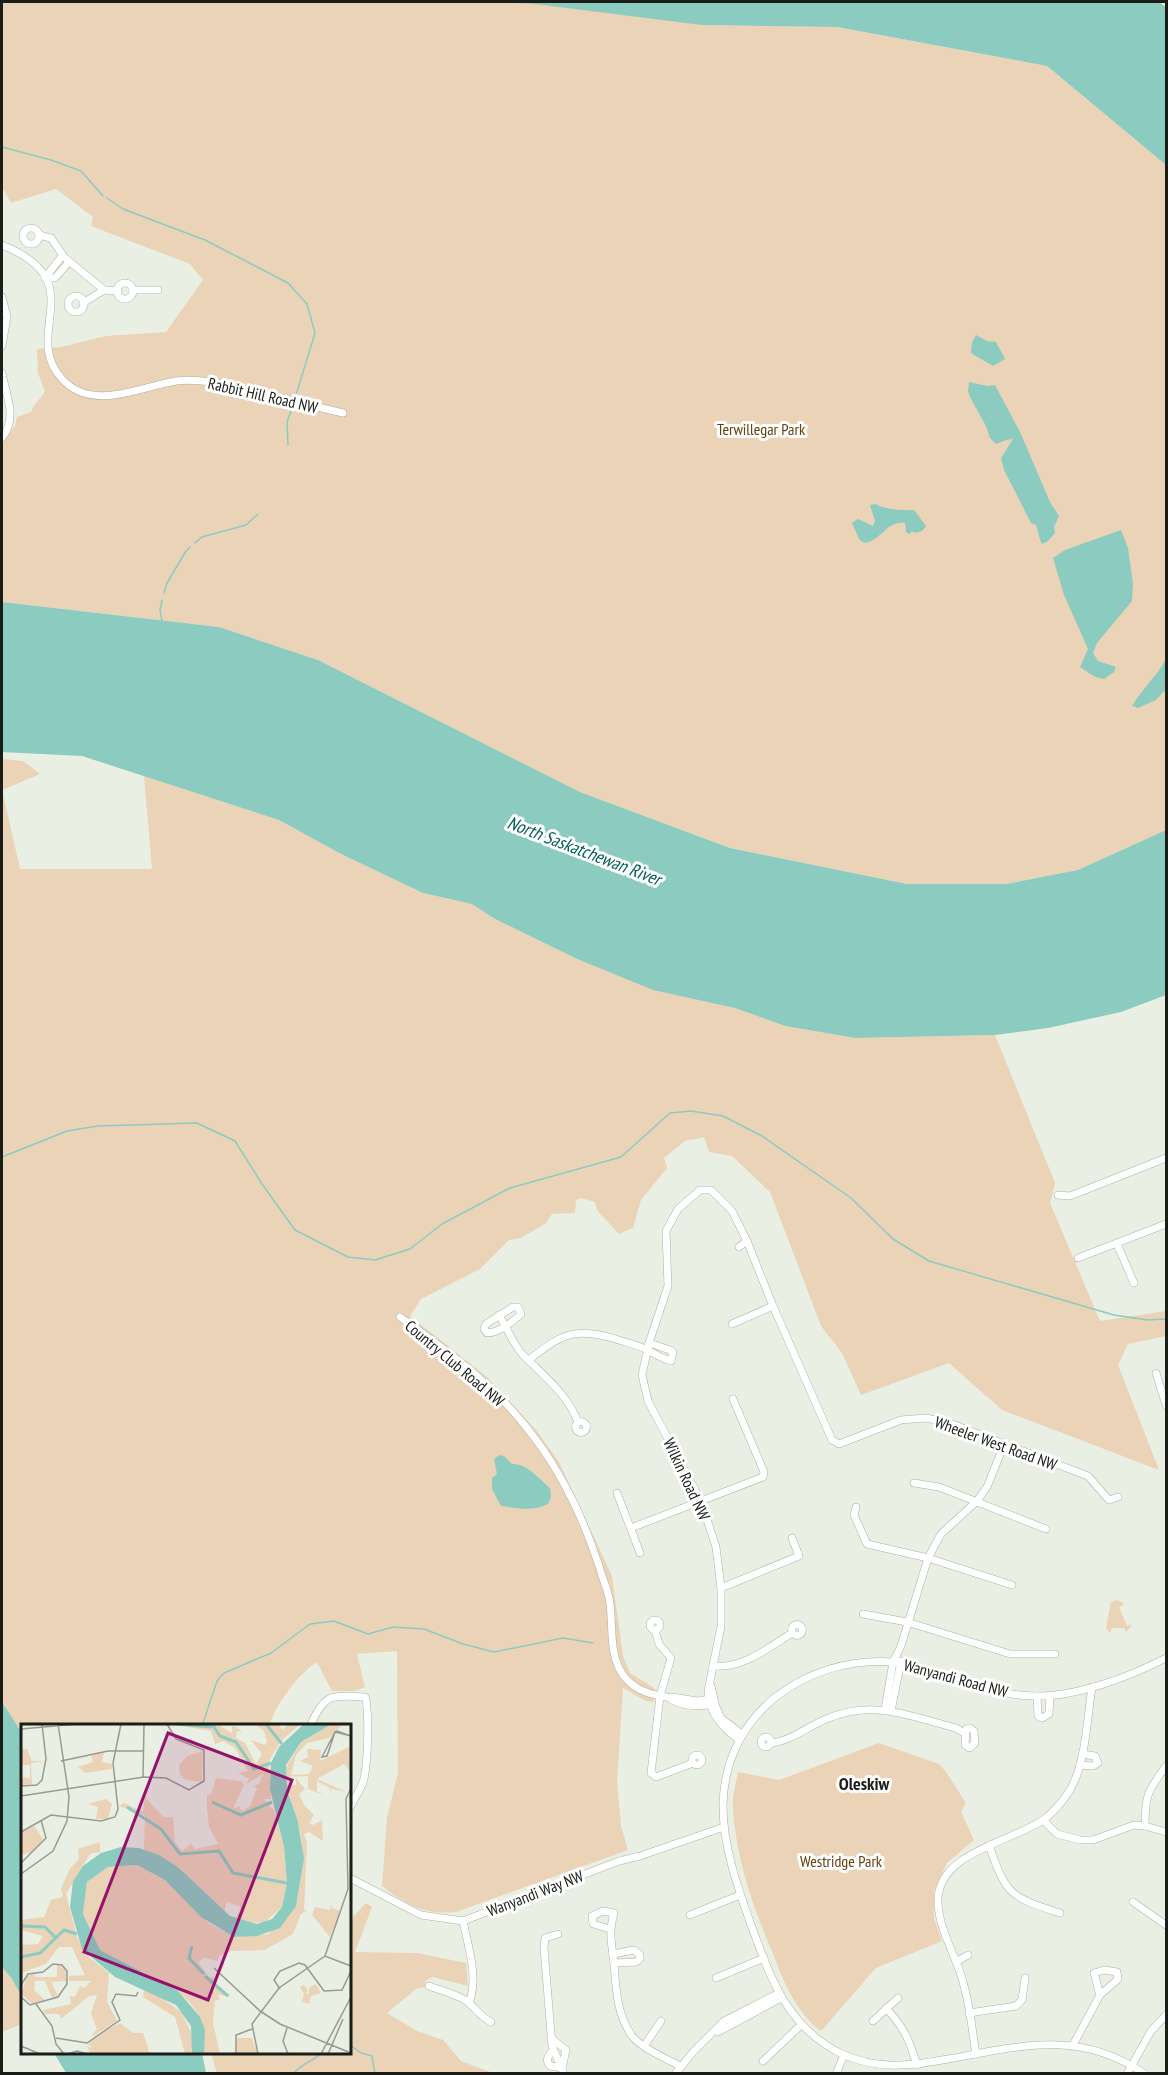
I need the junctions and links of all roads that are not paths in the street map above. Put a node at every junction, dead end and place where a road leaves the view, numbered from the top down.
1 (39, 235) dead end
2 (2, 245) edge
3 (62, 256) junction
4 (69, 262) junction
5 (45, 278) junction
6 (104, 290) junction
7 (133, 290) junction
8 (158, 290) dead end
9 (118, 291) junction
10 (2, 297) edge
11 (83, 303) dead end
12 (2, 346) edge
13 (2, 373) edge
14 (343, 413) dead end
15 (2, 438) edge
16 (1167, 1158) edge
17 (711, 1190) joint
18 (1058, 1196) dead end
19 (1167, 1224) edge
20 (747, 1241) junction
21 (1117, 1244) junction
22 (740, 1246) dead end
23 (1078, 1258) dead end
24 (1134, 1283) dead end
25 (773, 1306) junction
26 (499, 1316) junction
27 (400, 1317) dead end
28 (732, 1324) dead end
29 (505, 1325) junction
30 (648, 1346) junction
31 (529, 1360) junction
32 (1156, 1373) dead end
33 (733, 1399) dead end
34 (1167, 1405) edge
35 (578, 1422) dead end
36 (1004, 1445) junction
37 (914, 1483) dead end
38 (617, 1493) dead end
39 (1118, 1497) dead end
40 (701, 1501) junction
41 (976, 1502) junction
42 (856, 1507) dead end
43 (631, 1528) junction
44 (1046, 1529) dead end
45 (792, 1538) dead end
46 (640, 1553) dead end
47 (928, 1558) junction
48 (1012, 1585) dead end
49 (721, 1588) junction
50 (863, 1614) dead end
51 (908, 1622) junction
52 (655, 1630) dead end
53 (792, 1633) dead end
54 (1055, 1654) dead end
55 (1167, 1658) edge
56 (897, 1662) junction
57 (713, 1666) junction
58 (1092, 1687) junction
59 (660, 1696) junction
60 (1037, 1696) junction
61 (1050, 1696) junction
62 (712, 1702) junction
63 (888, 1710) junction
64 (311, 1724) edge
65 (964, 1733) dead end
66 (741, 1738) junction
67 (771, 1743) dead end
68 (1082, 1754) junction
69 (693, 1763) dead end
70 (1080, 1766) junction
71 (1167, 1766) edge
72 (351, 1806) edge
73 (1043, 1820) junction
74 (1145, 1826) junction
75 (724, 1827) junction
76 (1167, 1832) edge
77 (988, 1845) junction
78 (351, 1879) edge
79 (740, 1895) junction
80 (1133, 1902) dead end
81 (1060, 1912) dead end
82 (690, 1915) dead end
83 (463, 1921) junction
84 (1167, 1925) edge
85 (610, 1929) dead end
86 (558, 1934) dead end
87 (613, 1954) junction
88 (969, 1955) dead end
89 (764, 1958) junction
90 (956, 1962) junction
91 (614, 1963) junction
92 (716, 1978) dead end
93 (1025, 1978) dead end
94 (429, 1986) dead end
95 (780, 1995) junction
96 (1100, 1995) dead end
97 (898, 1998) dead end
98 (469, 2003) junction
99 (886, 2008) junction
100 (969, 2013) junction
101 (1167, 2015) edge
102 (661, 2020) dead end
103 (873, 2021) dead end
104 (491, 2022) dead end
105 (801, 2025) junction
106 (552, 2038) junction
107 (1073, 2045) junction
108 (644, 2046) junction
109 (976, 2054) junction
110 (844, 2055) junction
111 (763, 2061) dead end
112 (1132, 2064) junction
113 (917, 2065) junction
114 (680, 2066) junction
115 (563, 2071) edge
116 (675, 2073) edge
117 (836, 2073) edge
118 (1127, 2073) edge
119 (1145, 2073) edge

1 - 3 street
2 - 5 street, Rabbit Hill Road NW
3 - 4 street
3 - 5 street
4 - 5 street
4 - 6 street
5 - 14 street, Rabbit Hill Road NW
6 - 9 street
6 - 11 street
7 - 8 street
7 - 9 street
7 - 9 street
10 - 12 street
13 - 15 street
16 - 18 street
17 - 20 street, Wheeler West Road NW
17 - 30 street, Wilkin Road NW
19 - 21 street
20 - 22 street
20 - 25 street, Wheeler West Road NW
21 - 23 street
21 - 24 street
25 - 28 street
25 - 36 street, Wheeler West Road NW
26 - 29 street
26 - 29 street
26 - 29 street
27 - 59 street, Country Club Road NW
29 - 31 street
30 - 31 street
30 - 40 street, Wilkin Road NW
31 - 35 street
32 - 34 street
33 - 40 street
36 - 39 street, Wheeler West Road NW
36 - 41 street
37 - 41 street
38 - 43 street
40 - 43 street
40 - 49 street, Wilkin Road NW
41 - 44 street
41 - 47 street
42 - 47 street
43 - 46 street
45 - 49 street
47 - 48 street
47 - 51 street
49 - 57 street, Wilkin Road NW
50 - 51 street
51 - 54 street
51 - 56 street
52 - 59 street
53 - 57 street
55 - 58 street, Wanyandi Road NW
56 - 60 street, Wanyandi Road NW
56 - 63 street
56 - 66 street, Wanyandi Road NW
57 - 62 street, Wilkin Road NW
58 - 61 street, Wanyandi Road NW
58 - 68 street
59 - 62 street, Country Club Road NW
59 - 69 street
60 - 61 street, Wanyandi Road NW
60 - 61 street
62 - 66 street
63 - 65 street
63 - 67 street
64 - 72 street
66 - 75 street, Wanyandi Road NW
68 - 70 street
68 - 70 street
70 - 73 street
71 - 74 street
73 - 74 street
73 - 77 street
74 - 76 street
75 - 79 street, Wanyandi Road NW
75 - 83 street, Wanyandi Way NW
77 - 81 street
77 - 90 street
78 - 83 street, Wanyandi Way NW
79 - 82 street
79 - 89 street, Wanyandi Road NW
80 - 84 street
83 - 98 street
85 - 87 street
86 - 106 street
87 - 91 street
87 - 91 street
88 - 90 street
89 - 92 street
89 - 95 street, Wanyandi Road NW
90 - 100 street
91 - 108 street
93 - 100 street
94 - 98 street
95 - 105 street, Wanyandi Road NW
95 - 114 street
96 - 107 street
97 - 99 street
98 - 104 street
99 - 103 street
99 - 113 street
100 - 109 street
101 - 112 street
102 - 108 street
105 - 110 street, Wanyandi Road NW
105 - 111 street
106 - 115 street
106 - 115 street
107 - 109 street, Wanyandi Road NW
107 - 112 street, Wanyandi Road NW
108 - 114 street
109 - 113 street, Wanyandi Road NW
110 - 113 street, Wanyandi Road NW
110 - 117 street
112 - 118 street
112 - 119 street, Wanyandi Road NW
114 - 116 street

